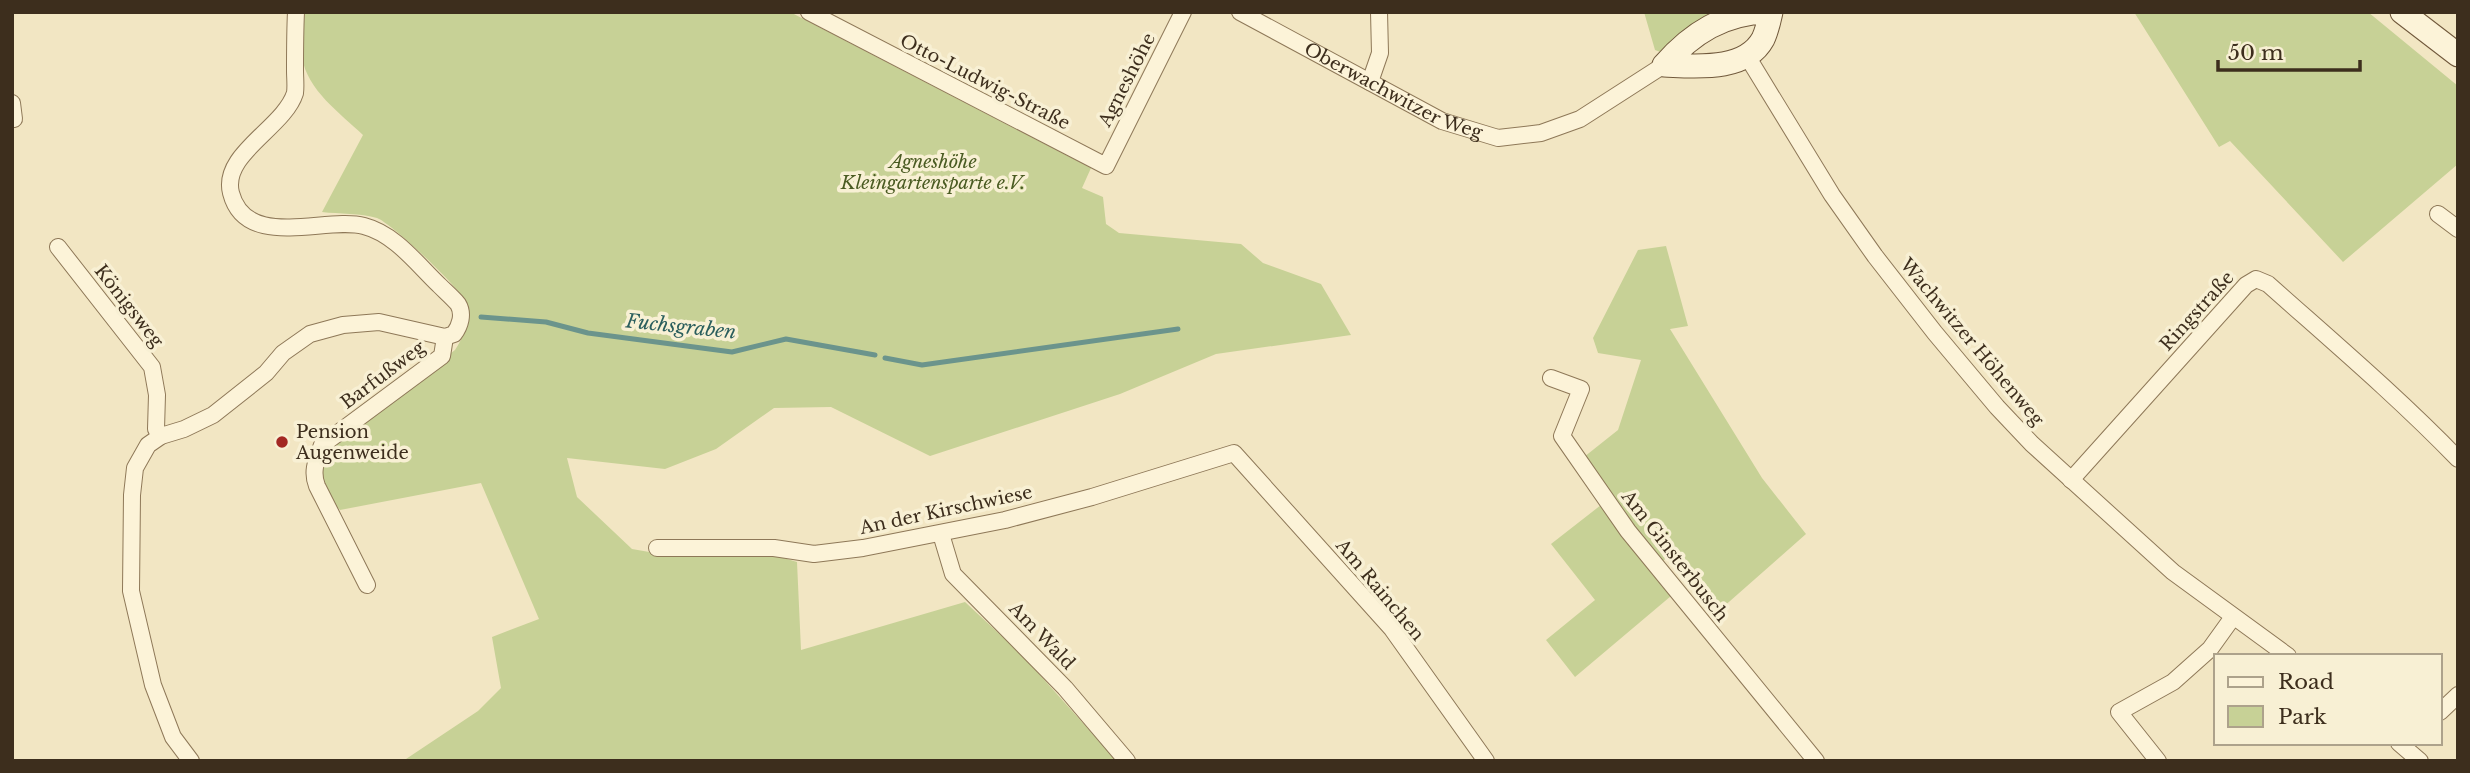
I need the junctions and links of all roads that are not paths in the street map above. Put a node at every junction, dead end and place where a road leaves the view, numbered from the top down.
1 (296, 12) edge
2 (809, 12) edge
3 (1183, 12) edge
4 (1240, 12) edge
5 (1380, 12) edge
6 (1769, 12) edge
7 (2402, 12) edge
8 (2458, 55) edge
9 (1748, 56) junction
10 (1664, 65) junction
11 (1370, 82) junction
12 (1106, 166) joint
13 (2438, 214) dead end
14 (2458, 229) edge
15 (58, 247) dead end
16 (445, 337) junction
17 (1550, 377) dead end
18 (161, 436) junction
19 (1234, 453) joint
20 (2458, 459) edge
21 (2071, 480) junction
22 (941, 534) junction
23 (657, 548) dead end
24 (368, 585) dead end
25 (2233, 617) junction
26 (2285, 654) edge
27 (2458, 695) edge
28 (2442, 710) edge
29 (2404, 745) edge
30 (191, 761) edge
31 (1127, 761) edge
32 (1486, 761) edge
33 (1816, 761) edge
34 (2158, 761) edge
35 (2420, 761) edge

1 - 16 street, Barfußweg
2 - 12 street, Otto-Ludwig-Straße
3 - 12 street, Agneshöhe
4 - 11 street, Oberwachwitzer Weg
5 - 11 street
6 - 9 street, Oberwachwitzer Weg
6 - 10 street, Oberwachwitzer Weg
7 - 8 street
9 - 10 street
9 - 21 street, Wachwitzer Höhenweg
10 - 11 street, Oberwachwitzer Weg
13 - 14 street
15 - 18 street, Königsweg
16 - 18 street
16 - 24 street, Barfußweg
17 - 33 street, Am Ginsterbusch
18 - 30 street
19 - 22 street, An der Kirschwiese
19 - 32 street, Am Rainchen
20 - 21 street, Ringstraße
21 - 25 street, Wachwitzer Höhenweg
22 - 23 street, An der Kirschwiese
22 - 31 street, Am Wald
25 - 26 street, Wachwitzer Höhenweg
25 - 34 street
27 - 28 street
29 - 35 street

